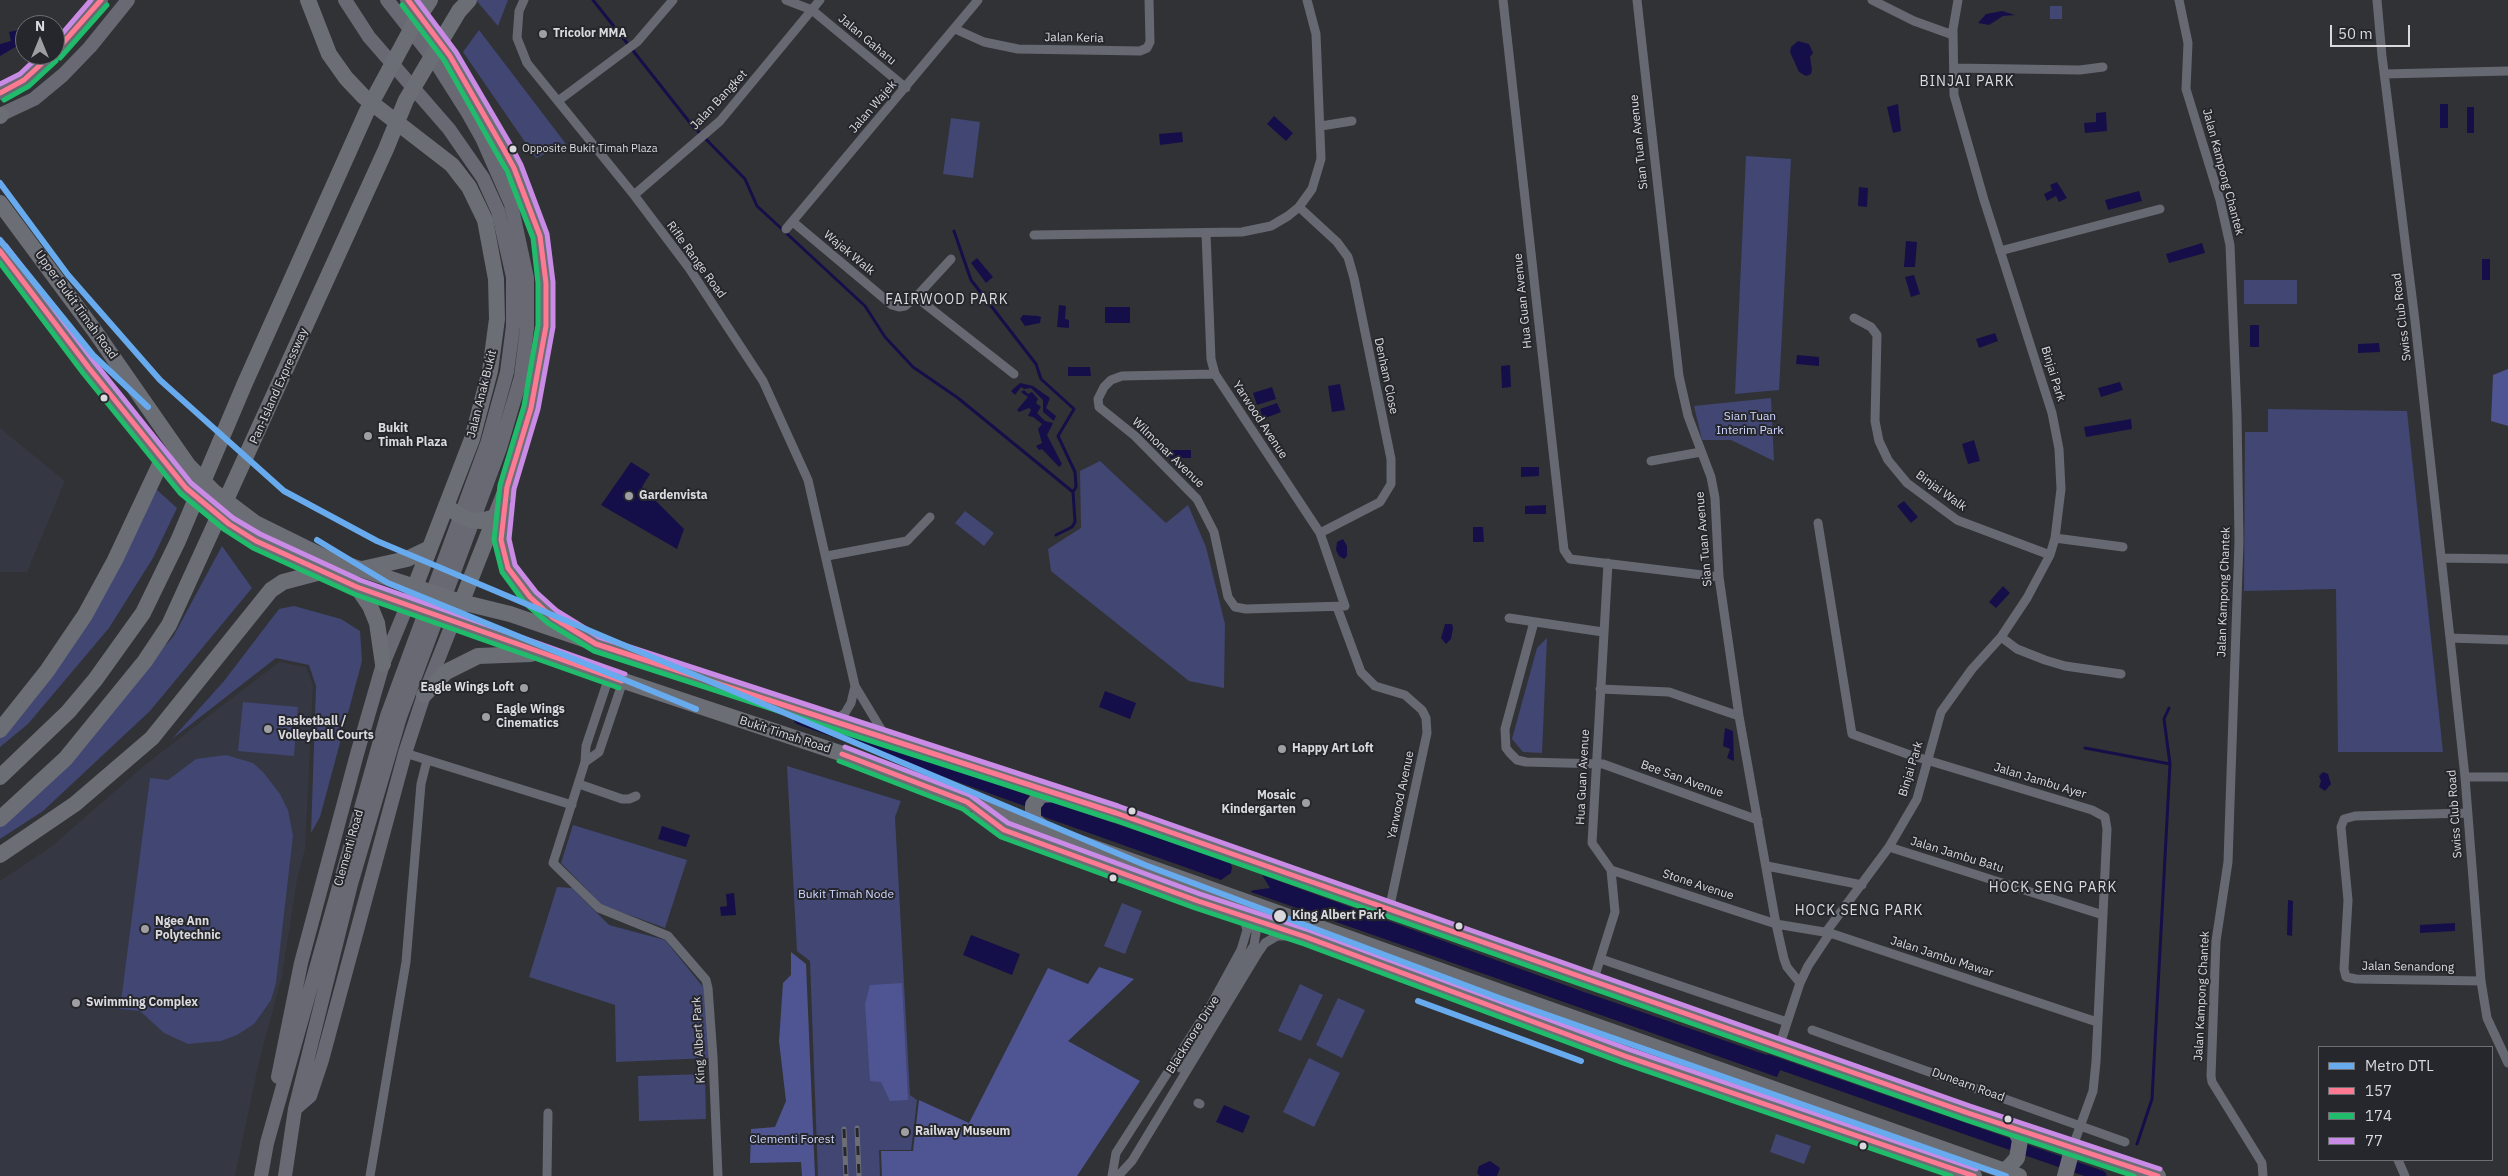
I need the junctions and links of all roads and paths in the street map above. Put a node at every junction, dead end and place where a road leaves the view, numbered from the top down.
1 (101, 0) edge
2 (128, 0) edge
3 (308, 0) edge
4 (345, 0) edge
5 (387, 0) edge
6 (408, 0) edge
7 (430, 0) edge
8 (468, 0) edge
9 (524, 0) edge
10 (673, 0) edge
11 (786, 0) edge
12 (820, 0) edge
13 (978, 0) edge
14 (1149, 0) edge
15 (1307, 0) edge
16 (1502, 0) edge
17 (1637, 0) edge
18 (1872, 0) edge
19 (1958, 0) edge
20 (2180, 0) edge
21 (2377, 0) edge
22 (812, 10) junction
23 (955, 29) junction
24 (1954, 35) junction
25 (65, 43) edge
26 (40, 65) edge
27 (2103, 67) dead end
28 (1954, 68) junction
29 (2508, 71) edge
30 (2384, 74) junction
31 (906, 88) junction
32 (0, 93) edge
33 (558, 101) junction
34 (0, 115) edge
35 (1352, 121) dead end
36 (1320, 126) junction
37 (634, 195) junction
38 (0, 202) edge
39 (1299, 207) junction
40 (2160, 209) dead end
41 (793, 222) junction
42 (786, 229) dead end
43 (1206, 233) junction
44 (1034, 235) dead end
45 (0, 251) edge
46 (2000, 251) junction
47 (952, 259) dead end
48 (916, 297) junction
49 (1854, 318) dead end
50 (1014, 374) dead end
51 (1215, 374) junction
52 (1701, 452) junction
53 (162, 460) junction
54 (1651, 461) dead end
55 (507, 487) junction
56 (446, 506) junction
57 (495, 517) junction
58 (930, 517) dead end
59 (1818, 523) dead end
60 (1320, 533) junction
61 (2055, 538) junction
62 (2123, 547) dead end
63 (430, 548) junction
64 (2050, 555) junction
65 (827, 556) junction
66 (2442, 558) junction
67 (2508, 558) edge
68 (1608, 563) junction
69 (362, 570) junction
70 (321, 572) junction
71 (1719, 577) junction
72 (442, 586) junction
73 (356, 587) junction
74 (415, 587) junction
75 (461, 602) junction
76 (407, 606) junction
77 (1341, 607) junction
78 (1509, 618) dead end
79 (454, 622) junction
80 (1534, 622) junction
81 (1603, 632) junction
82 (2001, 637) junction
83 (2450, 638) junction
84 (2508, 640) edge
85 (596, 644) junction
86 (543, 654) junction
87 (384, 664) junction
88 (2120, 674) dead end
89 (616, 679) junction
90 (855, 686) junction
91 (1600, 690) junction
92 (424, 695) junction
93 (418, 715) junction
94 (1739, 716) junction
95 (369, 717) junction
96 (595, 721) junction
97 (833, 722) junction
98 (608, 726) junction
99 (0, 730) edge
100 (888, 739) junction
101 (405, 753) junction
102 (426, 760) junction
103 (1927, 760) junction
104 (585, 762) junction
105 (1596, 763) junction
106 (0, 777) edge
107 (2465, 777) junction
108 (2508, 777) edge
109 (578, 784) junction
110 (1060, 794) junction
111 (636, 796) dead end
112 (967, 802) junction
113 (572, 805) junction
114 (2467, 813) junction
115 (0, 819) edge
116 (1758, 820) junction
117 (1047, 831) junction
118 (1889, 847) junction
119 (0, 855) edge
120 (1767, 866) junction
121 (1611, 870) junction
122 (345, 883) junction
123 (1862, 885) junction
124 (1388, 910) junction
125 (2103, 915) junction
126 (1248, 917) junction
127 (1776, 924) junction
128 (1828, 933) junction
129 (1306, 937) junction
130 (1368, 944) junction
131 (1600, 959) junction
132 (1377, 963) junction
133 (2481, 981) junction
134 (1593, 982) junction
135 (1800, 983) junction
136 (1787, 1022) junction
137 (2097, 1022) junction
138 (1812, 1030) dead end
139 (1779, 1047) junction
140 (2508, 1063) edge
141 (1786, 1094) junction
142 (295, 1109) junction
143 (548, 1113) dead end
144 (1792, 1113) junction
145 (276, 1117) junction
146 (2081, 1126) junction
147 (2014, 1128) junction
148 (2125, 1142) dead end
149 (2073, 1146) junction
150 (2398, 1161) edge
151 (2003, 1171) junction
152 (261, 1176) edge
153 (285, 1176) edge
154 (370, 1176) edge
155 (547, 1176) edge
156 (718, 1176) edge
157 (1115, 1176) edge
158 (1974, 1176) edge
159 (2018, 1176) edge
160 (2064, 1176) edge
161 (2158, 1176) edge
162 (2263, 1176) edge
163 (2406, 1176) edge

1 - 25 main road
2 - 34 main road
3 - 56 highway, Jalan Anak Bukit
4 - 72 main road, Jalan Anak Bukit
5 - 72 main road
6 - 55 highway
7 - 106 highway
8 - 115 highway, Pan-Island Expressway
9 - 33 street, Rifle Range Road
10 - 33 street
11 - 22 street, Jalan Gaharu
12 - 22 street
13 - 23 street, Jalan Wajek
14 - 23 street, Jalan Keria
15 - 36 street
16 - 68 street, Hua Guan Avenue
17 - 52 street, Sian Tuan Avenue
18 - 24 street
19 - 24 street, Binjai Park
20 - 162 street, Jalan Kampong Chantek
21 - 30 street, Swiss Club Road
22 - 31 street, Jalan Gaharu
22 - 37 street, Jalan Bangket
23 - 31 street, Jalan Wajek
24 - 28 street, Binjai Park
26 - 32 main road
27 - 28 street
28 - 46 street, Binjai Park
29 - 30 street
30 - 66 street, Swiss Club Road
31 - 41 street, Jalan Wajek
33 - 37 street, Rifle Range Road
35 - 36 street
36 - 39 street
37 - 65 street, Rifle Range Road
38 - 69 highway, Upper Bukit Timah Road
39 - 43 street
39 - 60 street, Denham Close
40 - 46 street
41 - 42 street, Jalan Wajek
41 - 48 street, Wajek Walk
43 - 44 street
43 - 51 street, Yarwood Avenue
45 - 53 highway
46 - 61 street, Binjai Park
47 - 48 street, Wajek Walk
48 - 50 street
49 - 64 street, Binjai Walk
51 - 60 street, Yarwood Avenue
51 - 77 street, Wilmonar Avenue
52 - 54 street
52 - 71 street, Sian Tuan Avenue
53 - 70 highway
53 - 99 highway
55 - 57 highway
55 - 85 highway
56 - 57 highway
56 - 63 highway, Jalan Anak Bukit
57 - 75 highway
58 - 65 street
59 - 103 street, Jalan Jambu Ayer
60 - 77 street, Yarwood Avenue
61 - 62 street
61 - 64 street, Binjai Park
63 - 69 highway
63 - 74 highway, Jalan Anak Bukit
64 - 82 street, Binjai Park
65 - 90 street, Rifle Range Road
66 - 67 street
66 - 83 street, Swiss Club Road
68 - 71 street, Hua Guan Avenue
68 - 81 street, Hua Guan Avenue
69 - 74 highway, Upper Bukit Timah Road
70 - 73 highway
70 - 119 highway
71 - 94 street, Sian Tuan Avenue
72 - 122 main road, Clementi Road
73 - 76 highway
73 - 87 highway
74 - 75 highway, Dunearn Road
74 - 76 highway, Jalan Anak Bukit
75 - 79 highway
75 - 85 highway, Dunearn Road
76 - 79 highway
76 - 87 main road, Clementi Road
77 - 124 street, Yarwood Avenue
78 - 80 street
79 - 86 highway, Bukit Timah Road
79 - 92 main road
80 - 81 street
80 - 105 street, Bee San Avenue
81 - 91 street, Hua Guan Avenue
82 - 88 street
82 - 103 street, Binjai Park
83 - 84 street
83 - 107 street, Swiss Club Road
85 - 97 highway, Dunearn Road
86 - 89 highway, Bukit Timah Road
86 - 92 highway
87 - 95 main road, Clementi Road
89 - 96 street, King Albert Park
89 - 98 street, King Albert Park
89 - 112 highway, Bukit Timah Road
90 - 97 street
90 - 100 street, Rifle Range Road
91 - 94 street
91 - 105 street, Hua Guan Avenue
92 - 93 main road
93 - 95 main road
93 - 101 main road
94 - 116 street, Sian Tuan Avenue
95 - 145 main road, Clementi Road
96 - 98 street
96 - 104 street, King Albert Park
97 - 100 highway, Dunearn Road
98 - 104 street, King Albert Park
100 - 110 highway, Dunearn Road
101 - 102 street
101 - 142 main road
102 - 113 street
102 - 154 street
103 - 118 street, Binjai Park
103 - 125 street, Jalan Jambu Ayer
104 - 109 street, King Albert Park
105 - 116 street, Bee San Avenue
105 - 121 street, Hua Guan Avenue
107 - 108 street
107 - 114 street, Swiss Club Road
109 - 111 street
109 - 113 street, King Albert Park
110 - 117 highway
110 - 124 highway, Dunearn Road
112 - 117 highway, Bukit Timah Road
112 - 126 highway
113 - 156 street, King Albert Park
114 - 133 street, Swiss Club Road
114 - 133 street, Jalan Senandong
116 - 120 street, Sian Tuan Avenue
117 - 130 highway, Bukit Timah Road
118 - 123 street, Binjai Park
118 - 125 street, Jalan Jambu Batu
120 - 123 street
120 - 127 street, Sian Tuan Avenue
121 - 127 street, Stone Avenue
121 - 131 street, Hua Guan Avenue
122 - 142 main road, Clementi Road
122 - 145 main road, Clementi Road
123 - 128 street, Binjai Park
124 - 134 highway, Dunearn Road
125 - 137 street, Jalan Jambu Ayer
126 - 129 highway
126 - 157 street
127 - 128 street, Jalan Jambu Mawar
127 - 135 street, Sian Tuan Avenue
128 - 135 street, Binjai Park
128 - 137 street, Jalan Jambu Mawar
129 - 132 highway
129 - 157 street, Blackmore Drive
130 - 132 highway
130 - 141 highway, Bukit Timah Road
131 - 134 street, Hua Guan Avenue
131 - 136 street
132 - 144 highway
133 - 140 street, Swiss Club Road
134 - 139 highway, Dunearn Road
135 - 136 street, Binjai Park
136 - 139 street, Binjai Park
137 - 146 street, Jalan Jambu Ayer
138 - 146 street, Dunearn Road
139 - 147 highway, Dunearn Road
141 - 144 highway
141 - 151 highway, Bukit Timah Road
142 - 153 main road, Clementi Road
143 - 155 street
144 - 158 highway
145 - 152 main road, Clementi Road
146 - 148 street, Dunearn Road
146 - 149 street, Jalan Jambu Ayer
147 - 149 highway, Dunearn Road
147 - 151 highway
149 - 160 highway
149 - 161 highway, Dunearn Road
150 - 163 street
151 - 159 highway, Bukit Timah Road

